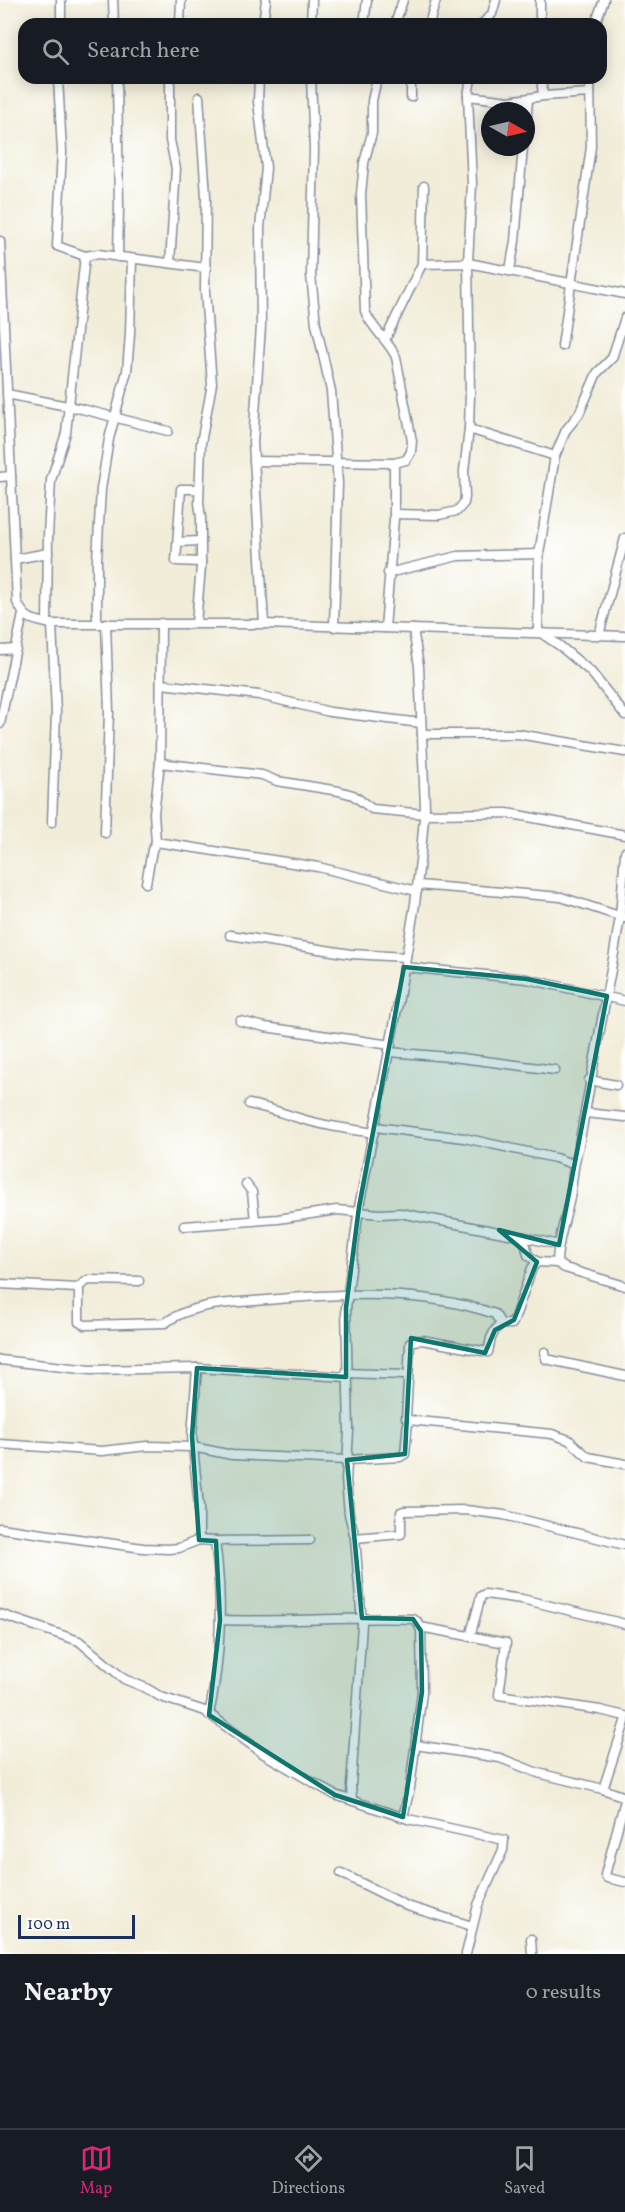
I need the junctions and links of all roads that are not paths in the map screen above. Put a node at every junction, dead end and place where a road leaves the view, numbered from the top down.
1 (61, 0) edge
2 (113, 0) edge
3 (181, 0) edge
4 (266, 0) edge
5 (312, 0) edge
6 (368, 0) edge
7 (404, 0) edge
8 (436, 0) edge
9 (496, 0) edge
10 (540, 0) edge
11 (604, 0) edge
12 (61, 18) edge
13 (114, 18) edge
14 (180, 18) edge
15 (264, 18) edge
16 (311, 18) edge
17 (365, 18) edge
18 (397, 18) edge
19 (431, 18) edge
20 (488, 18) edge
21 (540, 18) edge
22 (596, 18) edge
23 (58, 84) edge
24 (117, 84) edge
25 (170, 84) edge
26 (259, 84) edge
27 (311, 84) edge
28 (376, 84) edge
29 (411, 84) edge
30 (470, 84) edge
31 (542, 84) edge
32 (590, 84) edge
33 (590, 93) junction
34 (468, 96) junction
35 (543, 96) junction
36 (199, 97) dead end
37 (411, 97) dead end
38 (528, 99) junction
39 (528, 102) edge
40 (522, 156) edge
41 (424, 186) dead end
42 (0, 241) edge
43 (0, 251) edge
44 (85, 256) junction
45 (118, 257) junction
46 (132, 259) junction
47 (170, 263) junction
48 (468, 263) junction
49 (422, 264) junction
50 (206, 268) junction
51 (510, 270) junction
52 (570, 282) junction
53 (625, 294) edge
54 (625, 318) edge
55 (385, 340) junction
56 (562, 346) dead end
57 (3, 381) edge
58 (7, 394) junction
59 (68, 407) junction
60 (114, 417) junction
61 (469, 429) junction
62 (168, 431) dead end
63 (555, 456) junction
64 (254, 461) junction
65 (337, 461) junction
66 (394, 463) junction
67 (11, 476) junction
68 (0, 477) edge
69 (199, 489) junction
70 (394, 514) junction
71 (625, 538) edge
72 (200, 541) junction
73 (178, 542) junction
74 (48, 553) junction
75 (539, 554) junction
76 (15, 559) junction
77 (201, 562) junction
78 (388, 573) junction
79 (23, 614) junction
80 (50, 623) junction
81 (101, 623) junction
82 (161, 623) junction
83 (196, 623) junction
84 (264, 624) junction
85 (334, 627) junction
86 (384, 628) junction
87 (413, 629) junction
88 (538, 632) junction
89 (599, 634) junction
90 (625, 636) edge
91 (16, 649) junction
92 (0, 650) edge
93 (161, 684) junction
94 (625, 715) edge
95 (0, 723) edge
96 (421, 723) junction
97 (422, 734) junction
98 (625, 752) edge
99 (160, 763) junction
100 (425, 814) junction
101 (52, 822) dead end
102 (105, 833) dead end
103 (625, 835) edge
104 (156, 842) junction
105 (625, 852) edge
106 (147, 883) dead end
107 (417, 888) junction
108 (622, 918) edge
109 (230, 935) dead end
110 (406, 957) junction
111 (404, 967) junction
112 (607, 996) junction
113 (625, 1000) edge
114 (240, 1021) dead end
115 (390, 1048) junction
116 (555, 1070) dead end
117 (590, 1080) junction
118 (616, 1085) dead end
119 (249, 1104) dead end
120 (585, 1113) junction
121 (625, 1117) edge
122 (374, 1130) junction
123 (573, 1164) junction
124 (246, 1184) dead end
125 (358, 1210) junction
126 (255, 1221) junction
127 (184, 1226) dead end
128 (524, 1237) junction
129 (559, 1245) junction
130 (537, 1262) junction
131 (557, 1263) junction
132 (139, 1281) dead end
133 (0, 1284) edge
134 (625, 1286) edge
135 (77, 1288) junction
136 (348, 1295) junction
137 (501, 1324) junction
138 (545, 1352) dead end
139 (0, 1360) edge
140 (196, 1368) junction
141 (346, 1375) junction
142 (625, 1376) edge
143 (407, 1377) junction
144 (408, 1420) junction
145 (0, 1444) edge
146 (193, 1447) junction
147 (347, 1460) junction
148 (625, 1464) edge
149 (0, 1528) edge
150 (355, 1538) junction
151 (199, 1540) junction
152 (215, 1540) junction
153 (310, 1540) dead end
154 (625, 1545) edge
155 (0, 1614) edge
156 (362, 1618) junction
157 (220, 1620) junction
158 (625, 1624) edge
159 (420, 1627) junction
160 (470, 1637) junction
161 (209, 1715) junction
162 (625, 1716) edge
163 (625, 1722) edge
164 (416, 1745) junction
165 (603, 1789) junction
166 (625, 1799) edge
167 (352, 1800) junction
168 (403, 1817) junction
169 (341, 1874) dead end
170 (625, 1882) edge
171 (472, 1926) junction
172 (531, 1939) dead end
173 (466, 1954) edge
174 (532, 1954) edge

1 - 12 street
2 - 13 street
3 - 14 street
4 - 15 street
5 - 16 street
6 - 17 street
7 - 18 street
8 - 19 street
9 - 20 street
10 - 21 street
11 - 22 street
23 - 44 street
24 - 45 street
25 - 47 street
26 - 64 street
27 - 65 street
28 - 55 street
29 - 37 street
30 - 34 street
31 - 35 street
32 - 33 street
33 - 35 street
33 - 52 street
34 - 38 street
34 - 48 street
35 - 38 street
36 - 50 street
38 - 39 street
40 - 51 street
41 - 49 street
42 - 43 street
43 - 57 street
44 - 45 street
44 - 59 street
45 - 46 street
46 - 47 street
46 - 60 street
47 - 50 street
48 - 49 street
48 - 51 street
48 - 61 street
49 - 55 street
50 - 69 street
51 - 52 street
52 - 53 street
52 - 56 street
54 - 63 street
55 - 66 street
57 - 58 street
58 - 59 street
58 - 67 street
59 - 60 street
59 - 74 street
60 - 62 street
60 - 81 street
61 - 63 street
61 - 70 street
63 - 75 street
64 - 65 street
64 - 84 street
65 - 66 street
65 - 85 street
66 - 70 street
67 - 68 street
67 - 76 street
69 - 72 street
69 - 73 street
70 - 78 street
71 - 89 street
72 - 73 street
72 - 77 street
73 - 77 street
74 - 76 street
74 - 80 street
75 - 78 street
75 - 88 street
76 - 79 street
77 - 83 street
78 - 86 street
79 - 80 street
79 - 91 street
80 - 81 street
80 - 101 street
81 - 82 street
81 - 102 street
82 - 83 street
82 - 93 street
83 - 84 street
84 - 85 street
85 - 86 street
86 - 87 street
87 - 88 street
87 - 96 street
88 - 89 street
88 - 94 street
89 - 90 street
91 - 92 street
91 - 95 street
93 - 96 street
93 - 99 street
96 - 97 street
97 - 98 street
97 - 100 street
99 - 100 street
99 - 104 street
100 - 103 street
100 - 107 street
104 - 106 street
104 - 107 street
105 - 108 street
107 - 108 street
107 - 110 street
108 - 112 street
109 - 110 street
110 - 111 street
111 - 112 street
111 - 115 street
112 - 113 street
112 - 117 street
114 - 115 street
115 - 116 street
115 - 122 street
117 - 118 street
117 - 120 street
119 - 122 street
120 - 121 street
120 - 123 street
122 - 123 street
122 - 125 street
123 - 129 street
124 - 126 street
125 - 126 street
125 - 128 street
125 - 136 street
126 - 127 street
128 - 129 street
128 - 130 street
129 - 131 street
130 - 131 street
130 - 137 street
131 - 134 street
132 - 135 street
133 - 135 street
135 - 136 street
136 - 137 street
136 - 141 street
137 - 143 street
138 - 142 street
139 - 140 street
140 - 141 street
140 - 146 street
141 - 143 street
141 - 147 street
143 - 144 street
144 - 147 street
144 - 148 street
145 - 146 street
146 - 147 street
146 - 151 street
147 - 150 street
149 - 151 street
150 - 154 street
150 - 156 street
151 - 152 street
152 - 153 street
152 - 157 street
155 - 161 street
156 - 157 street
156 - 159 street
156 - 167 street
157 - 161 street
158 - 160 street
159 - 160 street
159 - 164 street
160 - 162 street
161 - 167 street
163 - 165 street
164 - 165 street
164 - 168 street
165 - 166 street
166 - 170 street
167 - 168 street
168 - 171 street
169 - 171 street
171 - 173 street
172 - 174 street

